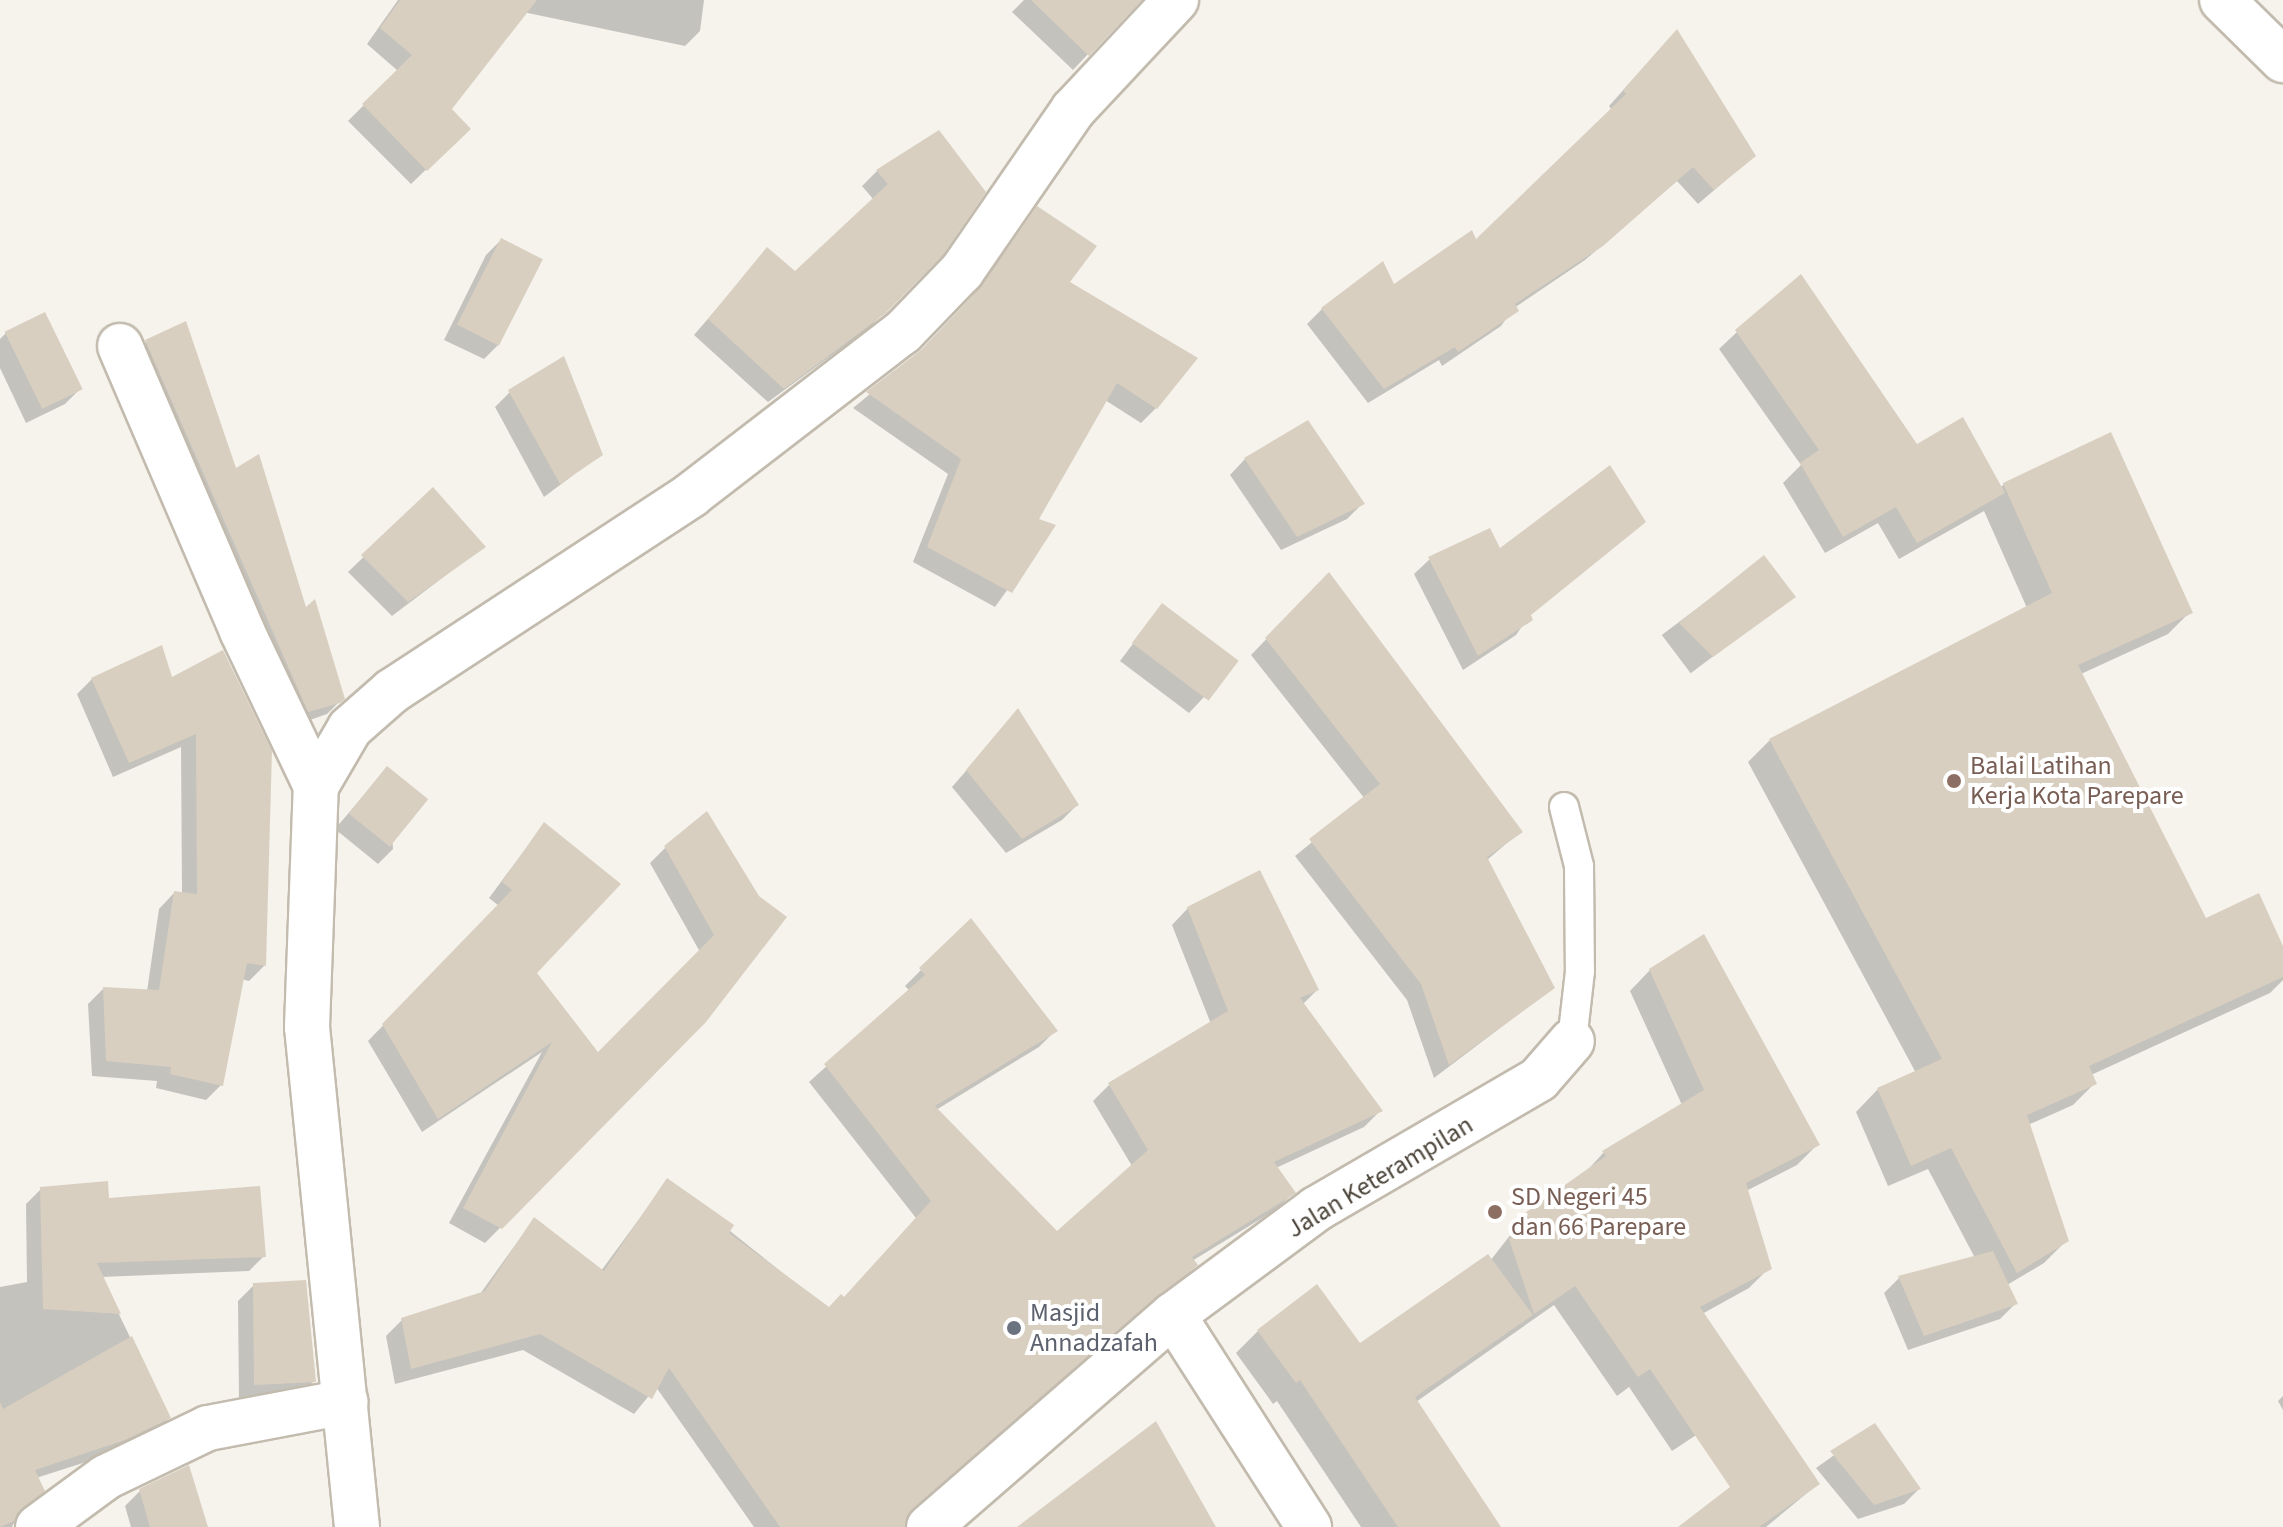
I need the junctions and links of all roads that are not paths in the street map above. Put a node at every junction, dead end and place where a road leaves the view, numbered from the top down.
1 (1176, 0) edge
2 (2222, 0) edge
3 (2283, 60) edge
4 (120, 346) dead end
5 (316, 786) junction
6 (1564, 807) dead end
7 (1572, 1041) joint
8 (1173, 1315) junction
9 (346, 1402) junction
10 (38, 1527) edge
11 (357, 1527) edge
12 (929, 1527) edge
13 (1309, 1527) edge

1 - 5 street
2 - 3 street
4 - 5 street
5 - 9 street
6 - 7 lane
7 - 8 street, Jalan Keterampilan
8 - 12 street, Jalan Keterampilan
8 - 13 street
9 - 10 street
9 - 11 street

